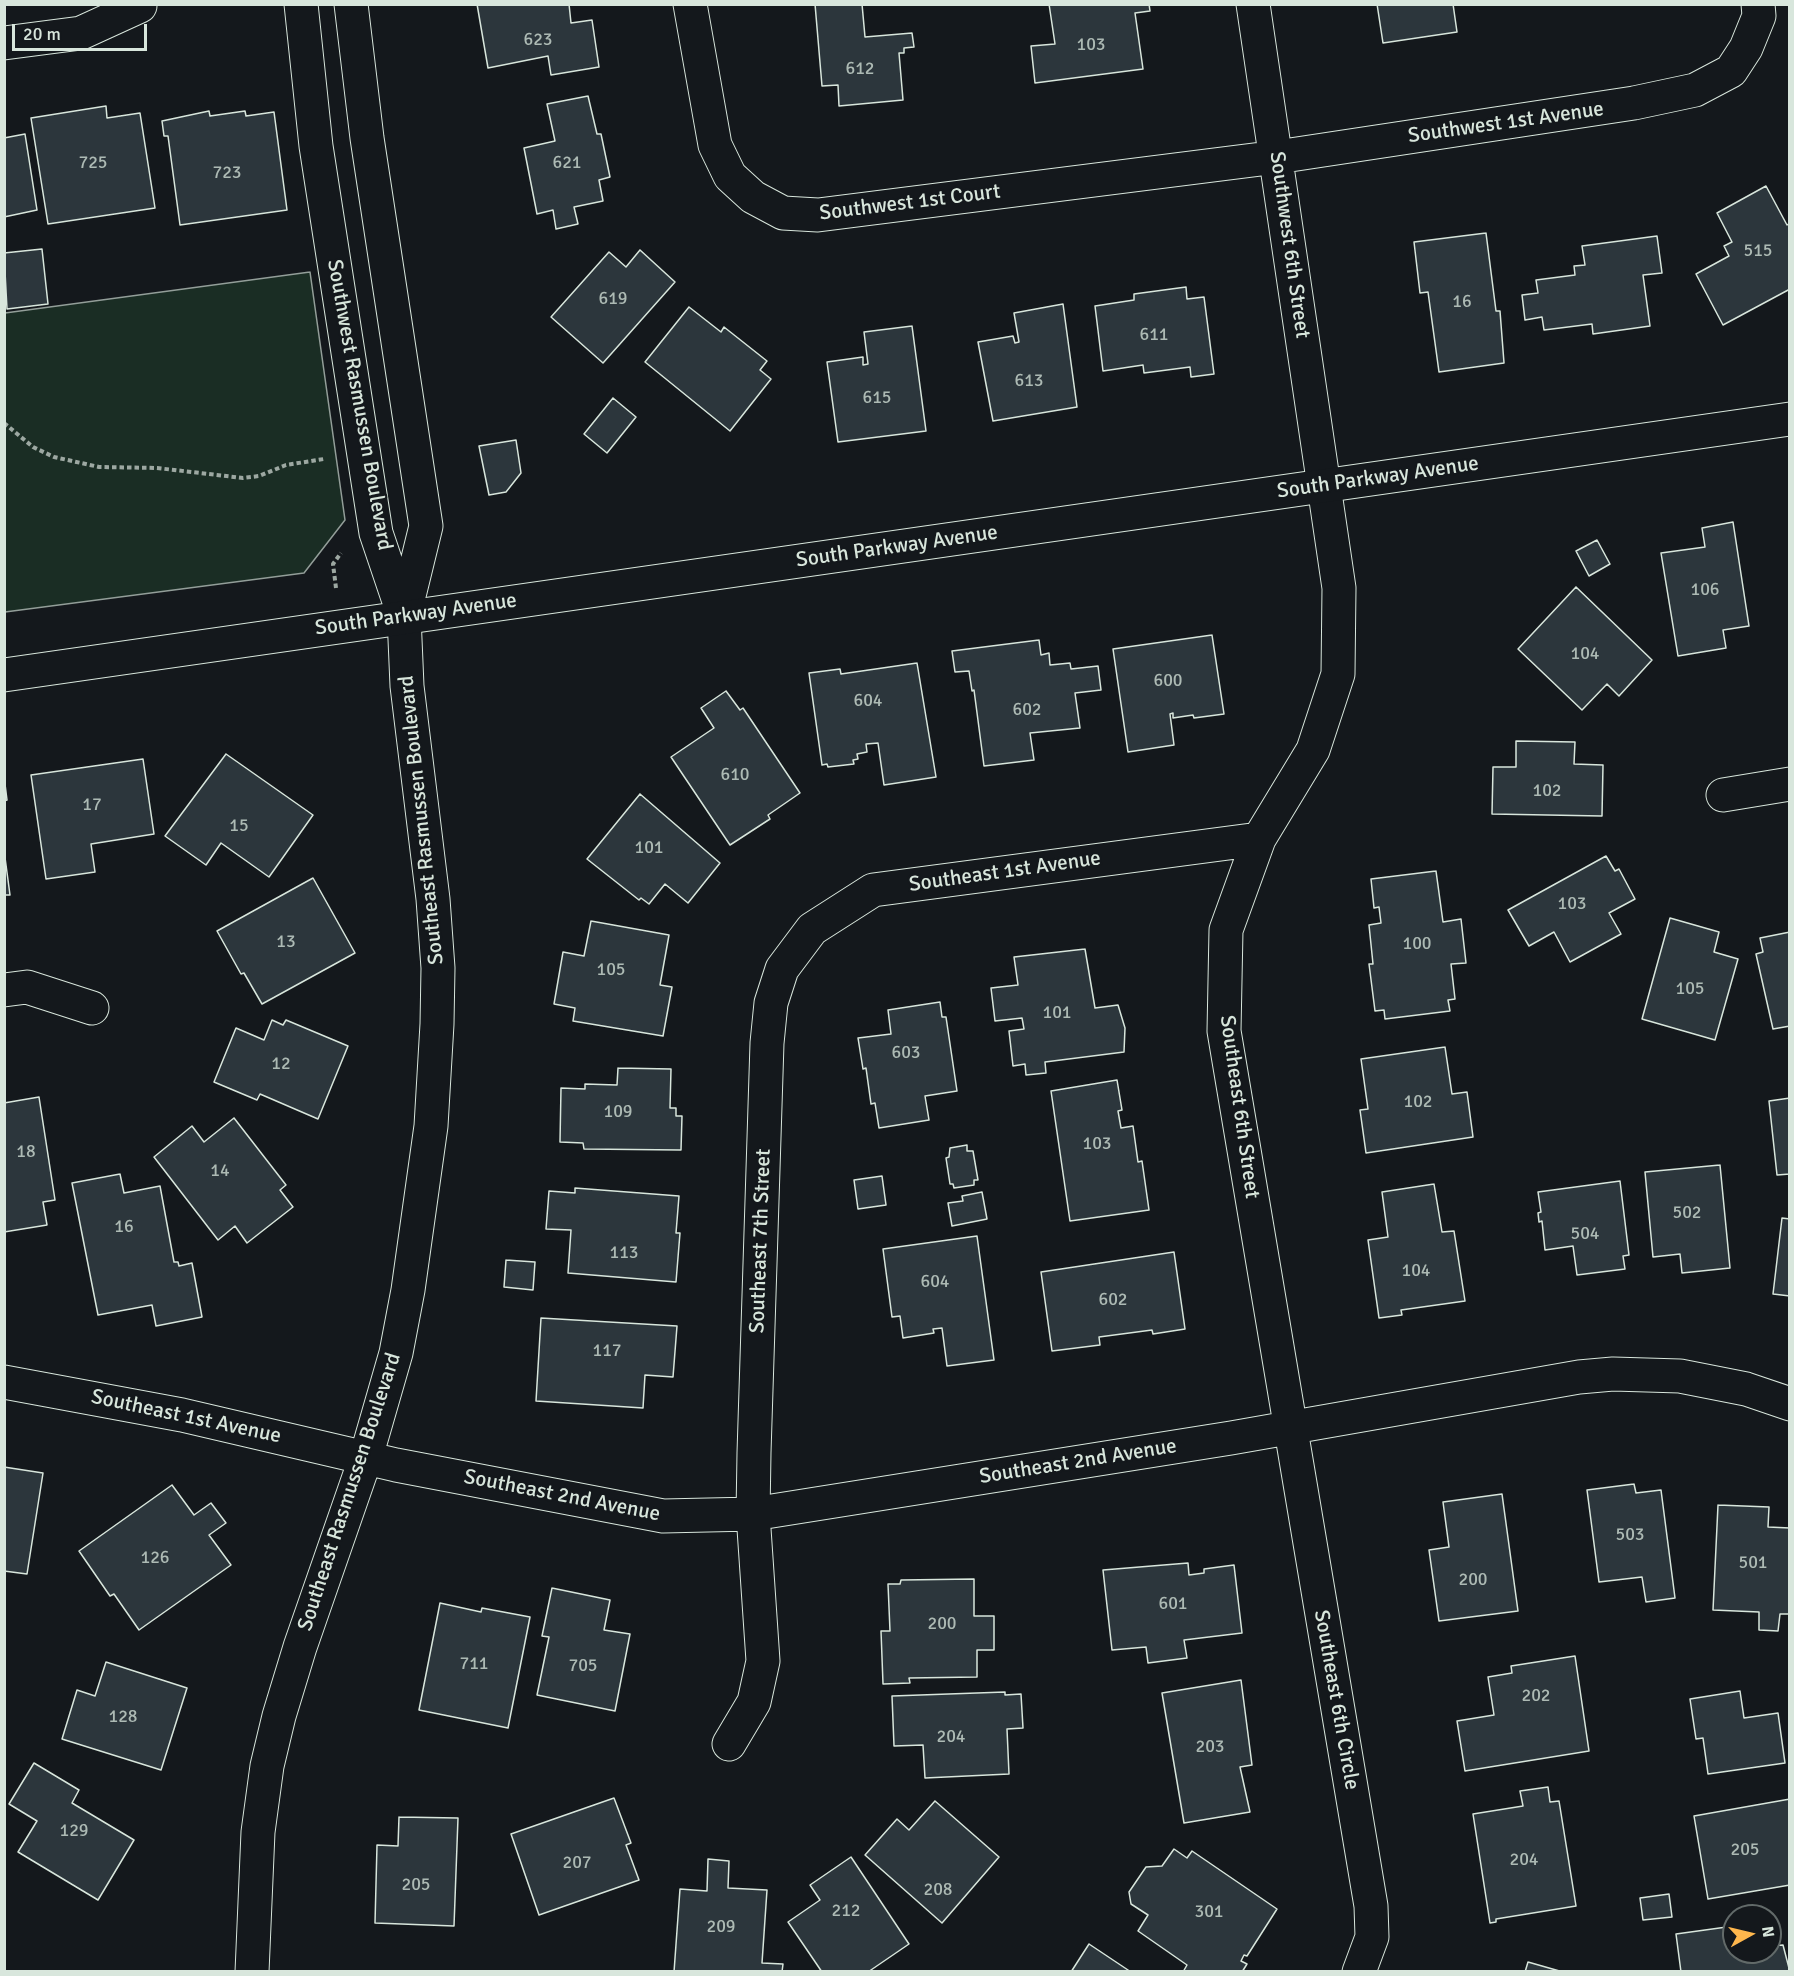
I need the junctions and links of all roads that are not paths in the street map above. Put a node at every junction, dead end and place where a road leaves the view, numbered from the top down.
1 (301, 4) edge
2 (351, 4) edge
3 (690, 4) edge
4 (1253, 4) edge
5 (1758, 4) edge
6 (140, 6) edge
7 (4, 44) edge
8 (1277, 157) junction
9 (1790, 419) edge
10 (1324, 485) junction
11 (404, 616) junction
12 (4, 675) edge
13 (1790, 784) edge
14 (1723, 795) dead end
15 (1259, 839) junction
16 (782, 969) joint
17 (4, 990) edge
18 (92, 1008) dead end
19 (4, 1382) edge
20 (1790, 1404) edge
21 (1290, 1428) junction
22 (366, 1457) junction
23 (753, 1514) junction
24 (729, 1744) dead end
25 (252, 1971) edge
26 (1359, 1971) edge

1 - 11 street, Southwest Rasmussen Boulevard
2 - 11 street, Southwest Rasmussen Boulevard
3 - 8 street, Southwest 1st Court
4 - 8 street, Southwest 6th Street
5 - 8 street, Southwest 1st Avenue
6 - 7 street
8 - 10 street, Southwest 6th Street
9 - 10 street, South Parkway Avenue
10 - 11 street, South Parkway Avenue
10 - 15 street, Southeast 6th Street
11 - 12 street, South Parkway Avenue
11 - 22 street, Southeast Rasmussen Boulevard
13 - 14 street
15 - 16 street, Southeast 1st Avenue
15 - 21 street, Southeast 6th Street
16 - 23 street, Southeast 7th Street
17 - 18 street
19 - 22 street, Southeast 1st Avenue
20 - 21 street, Southeast 2nd Avenue
21 - 23 street, Southeast 2nd Avenue
21 - 26 street, Southeast 6th Circle
22 - 23 street, Southeast 2nd Avenue
22 - 25 street, Southeast Rasmussen Boulevard
23 - 24 street, Southeast 7th Street

